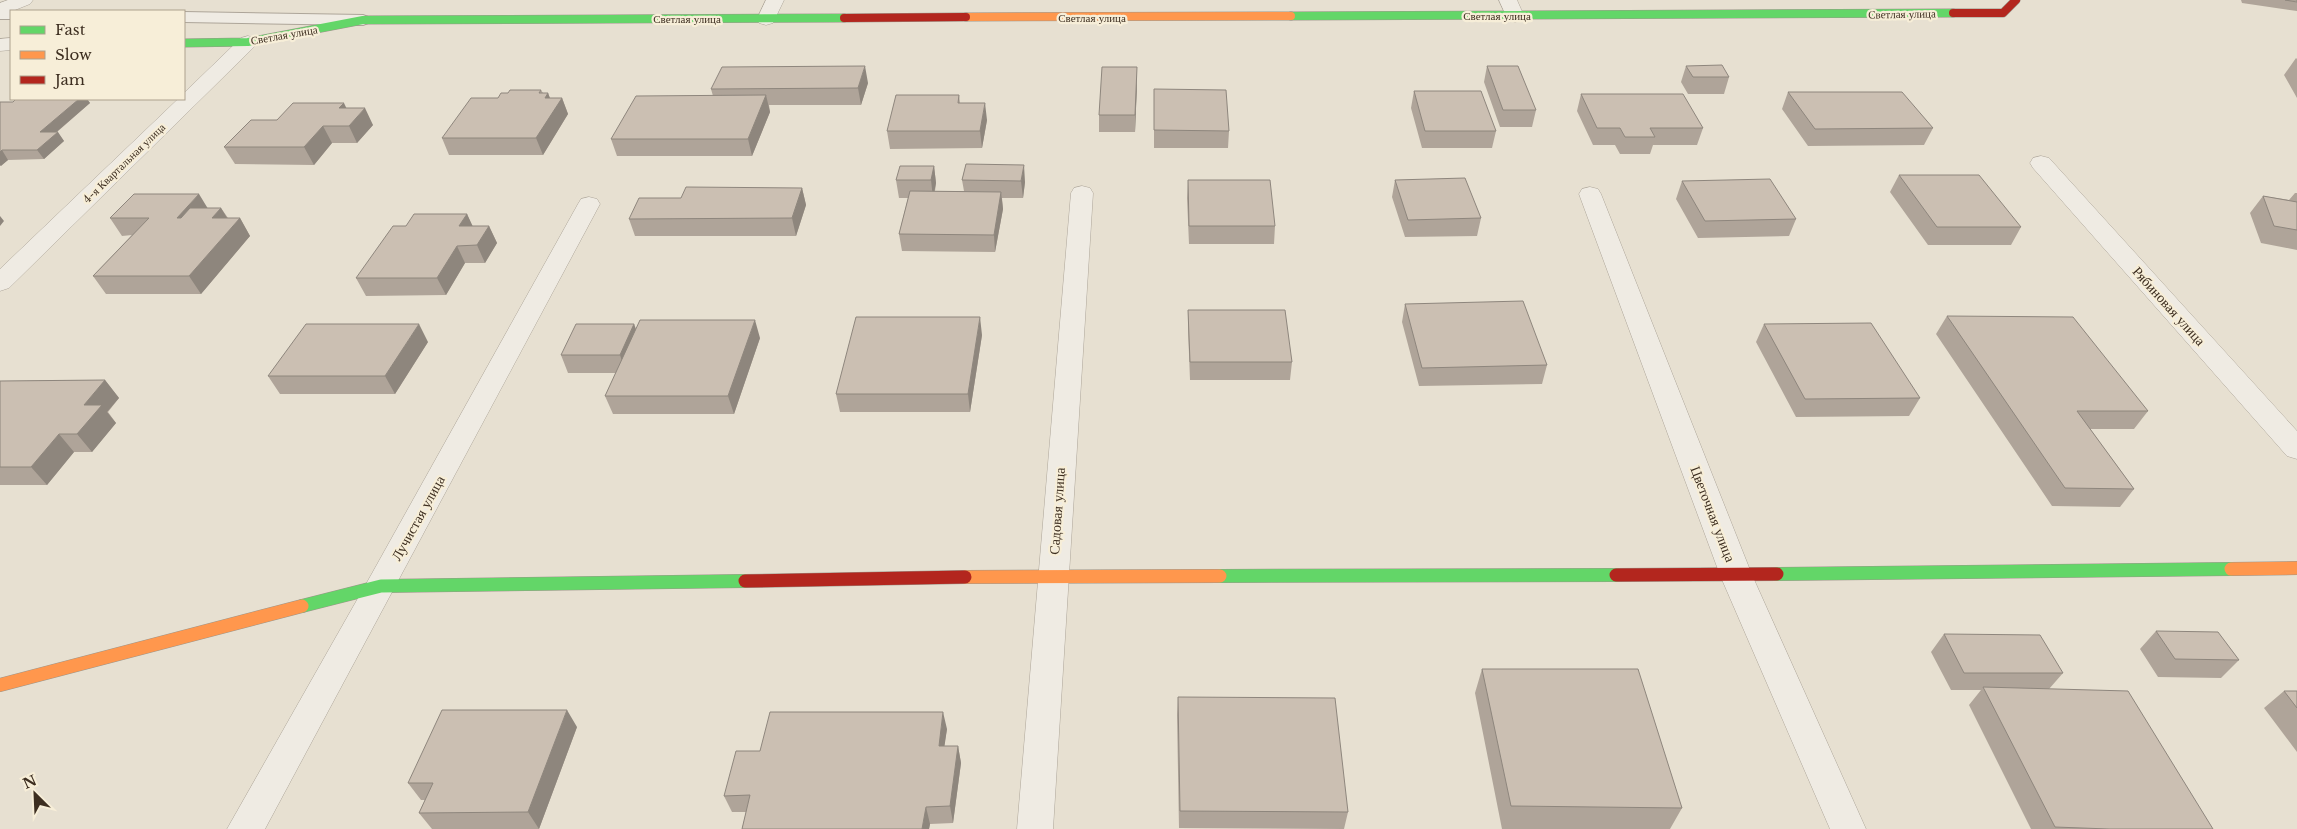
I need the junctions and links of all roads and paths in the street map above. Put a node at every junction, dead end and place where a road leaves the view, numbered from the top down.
1 (24, 0) edge
2 (775, 0) edge
3 (2016, 0) edge
4 (1512, 8) edge
5 (0, 10) edge
6 (185, 17) edge
7 (766, 19) junction
8 (363, 20) junction
9 (248, 42) junction
10 (185, 43) edge
11 (2041, 163) dead end
12 (1082, 193) dead end
13 (1590, 194) dead end
14 (589, 204) dead end
15 (0, 283) edge
16 (2297, 448) edge
17 (2297, 568) edge
18 (1736, 575) junction
19 (1052, 576) junction
20 (381, 586) junction
21 (0, 685) edge
22 (245, 829) edge
23 (1034, 829) edge
24 (1848, 829) edge

1 - 5 street
2 - 7 street
3 - 4 street, Светлая улица
4 - 7 street, Светлая улица
6 - 8 lane
7 - 8 street, Светлая улица
8 - 9 street, Светлая улица
9 - 10 street, Светлая улица
9 - 15 street, 4-я Квартальная улица
11 - 16 street, Рябиновая улица
12 - 19 street, Садовая улица
13 - 18 street, Цветочная улица
14 - 20 street, Лучистая улица
17 - 18 street
18 - 19 street
18 - 24 street, Цветочная улица
19 - 20 street
19 - 23 street, Садовая улица
20 - 21 street
20 - 22 street, Лучистая улица

